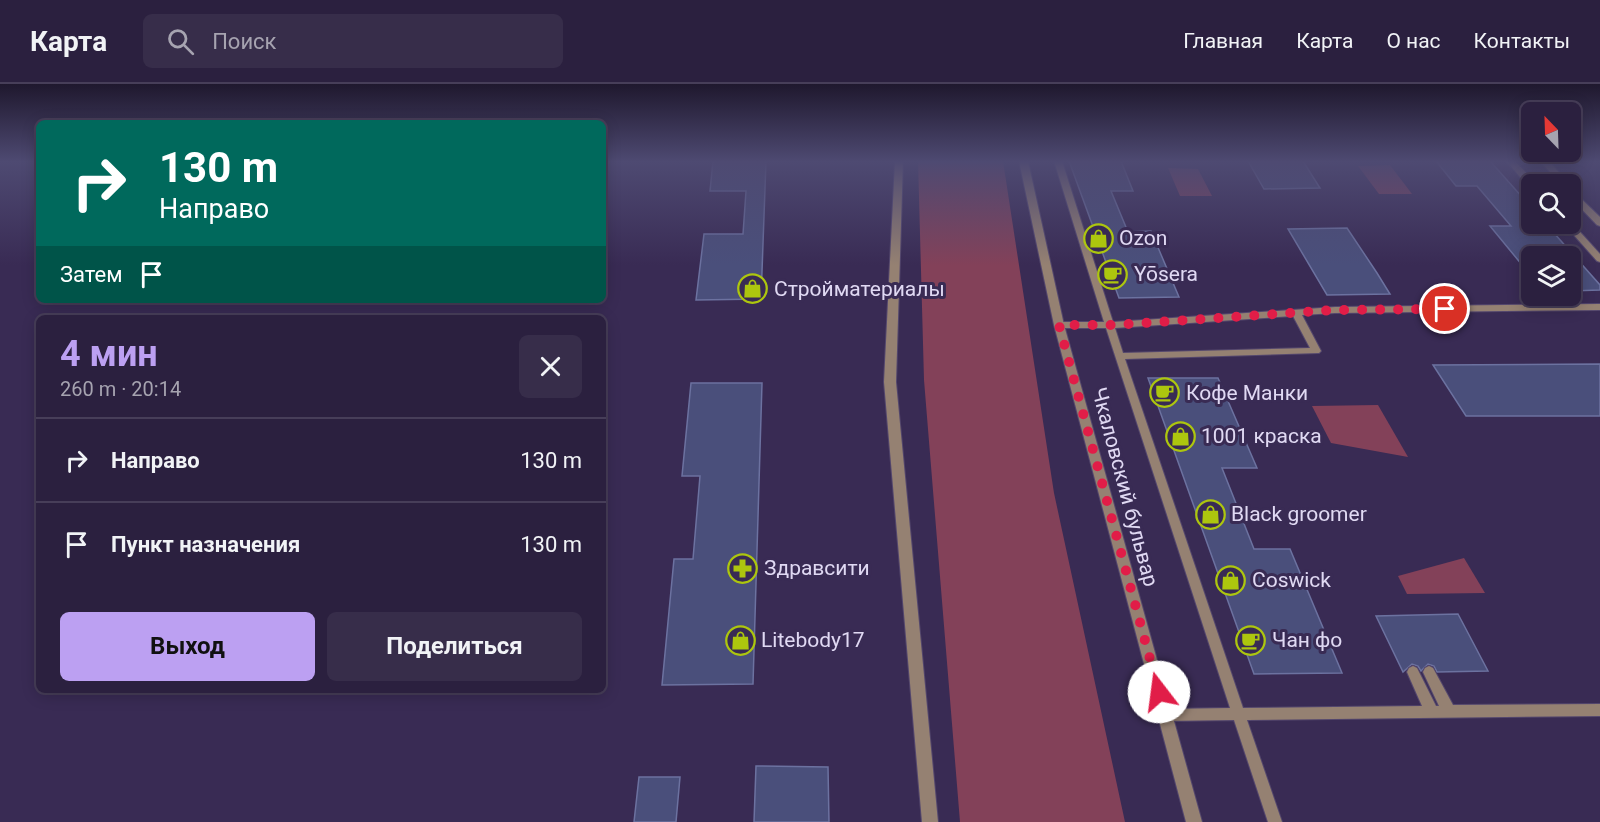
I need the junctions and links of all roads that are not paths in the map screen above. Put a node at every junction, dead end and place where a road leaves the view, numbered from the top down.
1 (898, 195) edge
2 (1030, 195) edge
3 (1069, 195) edge
4 (1581, 203) edge
5 (1600, 223) edge
6 (1577, 234) edge
7 (1600, 259) edge
8 (1600, 307) edge
9 (1296, 313) junction
10 (1110, 324) junction
11 (1059, 325) junction
12 (1119, 356) junction
13 (1413, 672) dead end
14 (1429, 672) dead end
15 (1600, 710) edge
16 (1432, 712) junction
17 (1449, 712) junction
18 (1239, 714) junction
19 (1165, 715) junction
20 (930, 822) edge
21 (1194, 822) edge
22 (1275, 822) edge

1 - 20 street
2 - 11 street, Чкаловский бульвар
3 - 10 lane
4 - 5 street
6 - 7 lane
8 - 9 lane
9 - 10 lane
9 - 12 lane
10 - 11 lane
10 - 12 lane
11 - 19 street, Чкаловский бульвар
12 - 18 lane
13 - 16 lane
14 - 17 lane
15 - 17 lane
16 - 17 lane
16 - 18 lane
18 - 19 lane
18 - 22 lane
19 - 21 street, Чкаловский бульвар

